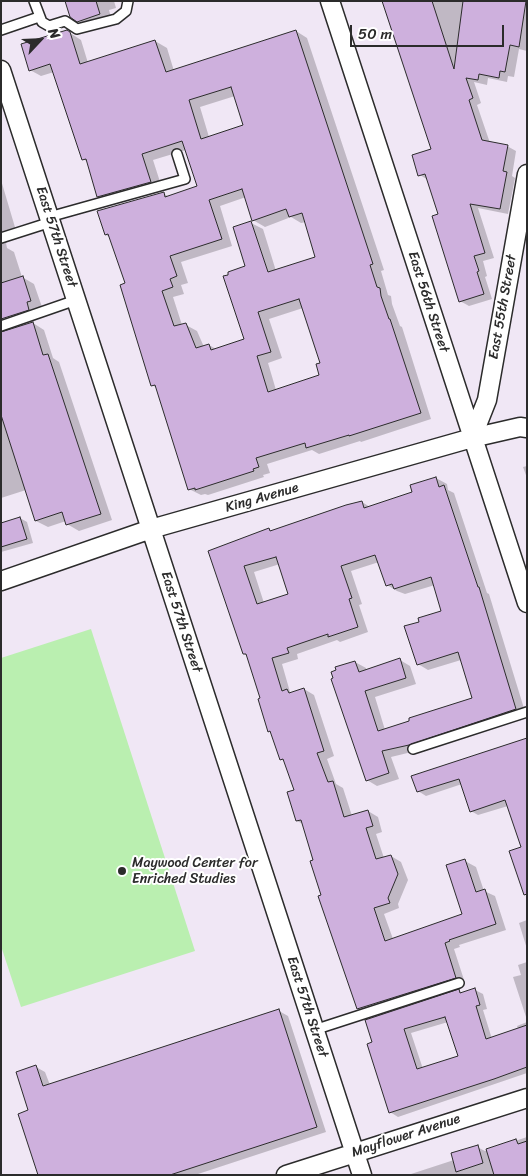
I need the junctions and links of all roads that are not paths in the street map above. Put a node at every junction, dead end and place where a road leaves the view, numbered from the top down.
1 (34, 1) edge
2 (128, 1) edge
3 (330, 1) edge
4 (39, 16) junction
5 (1, 30) edge
6 (1, 70) edge
7 (177, 154) dead end
8 (527, 174) edge
9 (50, 219) junction
10 (1, 238) edge
11 (76, 300) junction
12 (1, 326) edge
13 (527, 428) edge
14 (472, 438) junction
15 (151, 529) junction
16 (1, 581) edge
17 (527, 602) edge
18 (527, 712) edge
19 (413, 749) dead end
20 (459, 983) dead end
21 (314, 1030) junction
22 (527, 1098) edge
23 (354, 1153) junction
24 (286, 1175) edge
25 (362, 1175) edge

1 - 4 lane
2 - 4 lane
3 - 14 street, East 56th Street
4 - 5 lane
6 - 9 street, East 57th Street
7 - 9 lane
8 - 14 street, East 55th Street
9 - 10 lane
9 - 11 street, East 57th Street
11 - 12 lane
11 - 15 street, East 57th Street
13 - 14 street, King Avenue
14 - 15 street, King Avenue
14 - 17 street, East 56th Street
15 - 16 street, King Avenue
15 - 21 street, East 57th Street
18 - 19 lane
20 - 21 lane
21 - 23 street, East 57th Street
22 - 23 street, Mayflower Avenue
23 - 24 street, Mayflower Avenue
23 - 25 street, East 57th Street

